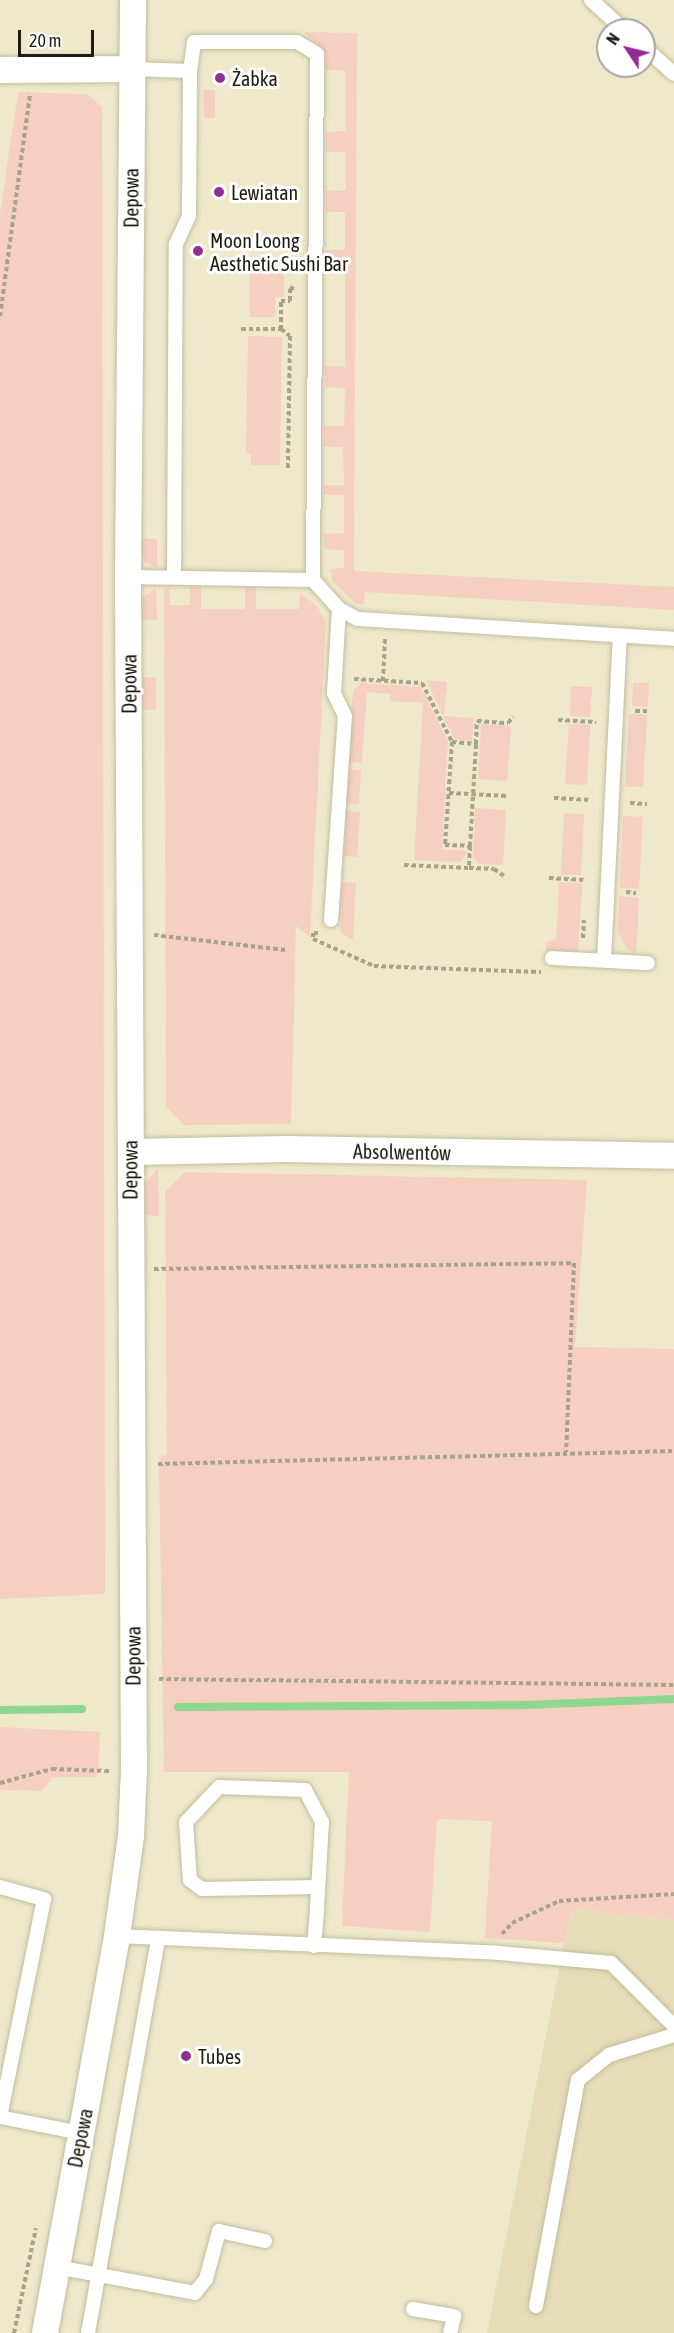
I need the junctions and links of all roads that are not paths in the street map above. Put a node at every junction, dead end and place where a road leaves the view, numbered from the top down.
1 (133, 0) edge
2 (591, 0) edge
3 (611, 18) edge
4 (656, 58) edge
5 (132, 69) junction
6 (0, 70) edge
7 (190, 72) junction
8 (674, 74) edge
9 (128, 577) junction
10 (174, 577) junction
11 (313, 580) junction
12 (339, 609) junction
13 (621, 636) junction
14 (674, 639) edge
15 (331, 920) dead end
16 (552, 958) dead end
17 (604, 960) junction
18 (648, 963) dead end
19 (131, 1152) junction
20 (674, 1156) edge
21 (0, 1887) edge
22 (318, 1887) junction
23 (117, 1936) junction
24 (158, 1941) junction
25 (314, 1946) junction
26 (674, 2026) edge
27 (674, 2035) edge
28 (0, 2117) edge
29 (81, 2133) junction
30 (265, 2241) dead end
31 (57, 2267) junction
32 (99, 2277) junction
33 (536, 2306) dead end
34 (413, 2309) dead end
35 (45, 2333) edge
36 (88, 2333) edge
37 (450, 2333) edge

1 - 5 street, Depowa
2 - 3 lane
4 - 8 lane
5 - 6 street
5 - 7 lane
5 - 9 street, Depowa
7 - 10 lane
7 - 11 lane
9 - 10 lane
9 - 19 street, Depowa
10 - 11 lane
11 - 12 lane
12 - 13 lane
12 - 15 lane
13 - 14 lane
13 - 17 lane
16 - 17 lane
17 - 18 lane
19 - 20 street, Absolwentów
19 - 23 street, Depowa
21 - 28 lane
22 - 22 lane
22 - 25 lane
23 - 24 lane
23 - 29 street, Depowa
24 - 25 lane
24 - 32 lane
25 - 26 lane
27 - 33 lane
28 - 29 lane
29 - 31 street, Depowa
30 - 32 lane
31 - 32 lane
31 - 35 street, Depowa
32 - 36 lane
34 - 37 lane

